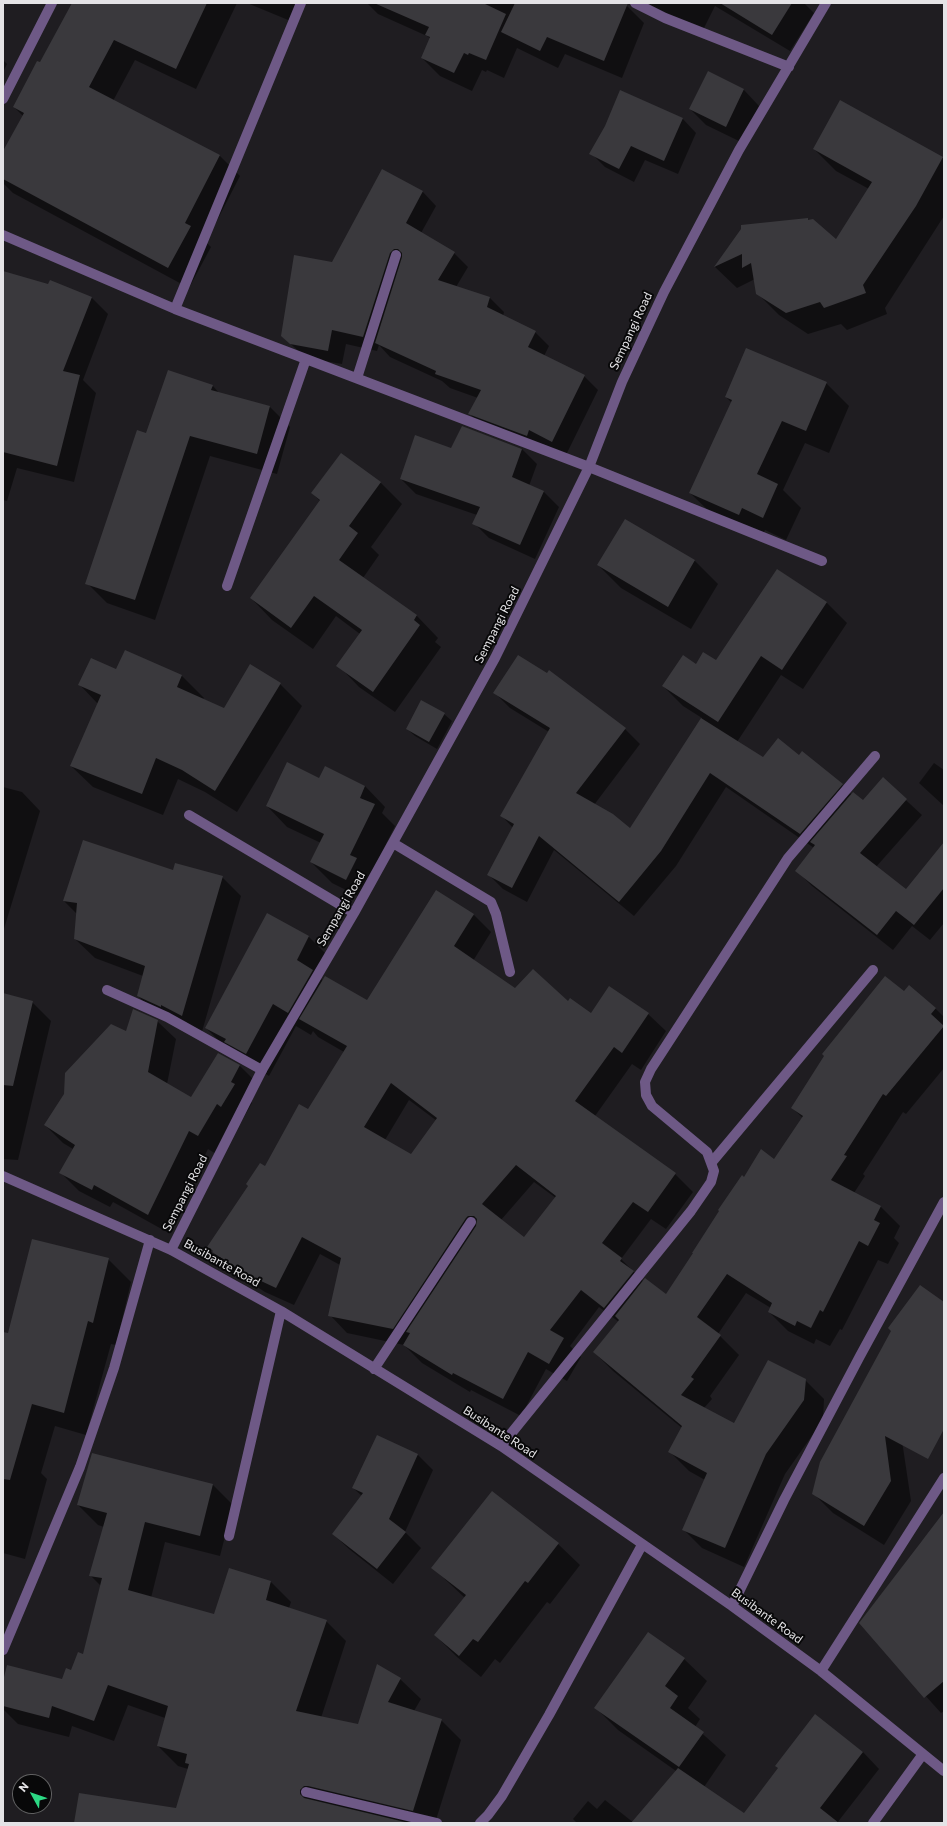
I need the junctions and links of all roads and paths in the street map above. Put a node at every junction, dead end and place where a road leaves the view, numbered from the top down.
1 (52, 3) edge
2 (301, 3) edge
3 (636, 3) edge
4 (826, 3) edge
5 (789, 67) junction
6 (3, 99) edge
7 (3, 235) edge
8 (396, 255) dead end
9 (175, 309) junction
10 (306, 359) junction
11 (357, 378) junction
12 (589, 467) junction
13 (822, 561) dead end
14 (227, 586) dead end
15 (875, 756) dead end
16 (188, 815) dead end
17 (394, 843) junction
18 (354, 913) junction
19 (873, 970) dead end
20 (510, 972) dead end
21 (107, 990) dead end
22 (262, 1070) junction
23 (712, 1162) junction
24 (3, 1176) edge
25 (944, 1202) edge
26 (471, 1222) dead end
27 (150, 1240) junction
28 (171, 1250) junction
29 (281, 1311) junction
30 (374, 1369) junction
31 (501, 1446) junction
32 (944, 1478) edge
33 (229, 1536) dead end
34 (642, 1545) junction
35 (732, 1606) junction
36 (3, 1650) edge
37 (821, 1671) junction
38 (923, 1754) junction
39 (944, 1771) edge
40 (306, 1792) dead end
41 (437, 1823) edge
42 (480, 1823) edge
43 (873, 1823) edge

1 - 6 street
2 - 9 street
3 - 5 street
4 - 5 street, Sempangi Road
5 - 12 street, Sempangi Road
7 - 9 street
8 - 11 street
9 - 10 street
10 - 11 street
10 - 14 street
11 - 12 street
12 - 13 street
12 - 17 street, Sempangi Road
15 - 23 street
16 - 18 street
17 - 18 street, Sempangi Road
17 - 20 street
18 - 22 street, Sempangi Road
19 - 23 street
21 - 22 street
22 - 28 street, Sempangi Road
23 - 31 street
24 - 27 street, Busibante Road
25 - 35 street
26 - 30 street
27 - 28 street, Busibante Road
27 - 36 street
28 - 29 street, Busibante Road
29 - 30 street, Busibante Road
29 - 33 street
30 - 31 street, Busibante Road
31 - 34 street, Busibante Road
32 - 37 street
34 - 35 street, Busibante Road
34 - 42 street
35 - 37 street, Busibante Road
37 - 38 street, Busibante Road
38 - 39 street, Busibante Road
38 - 43 street
40 - 41 street

